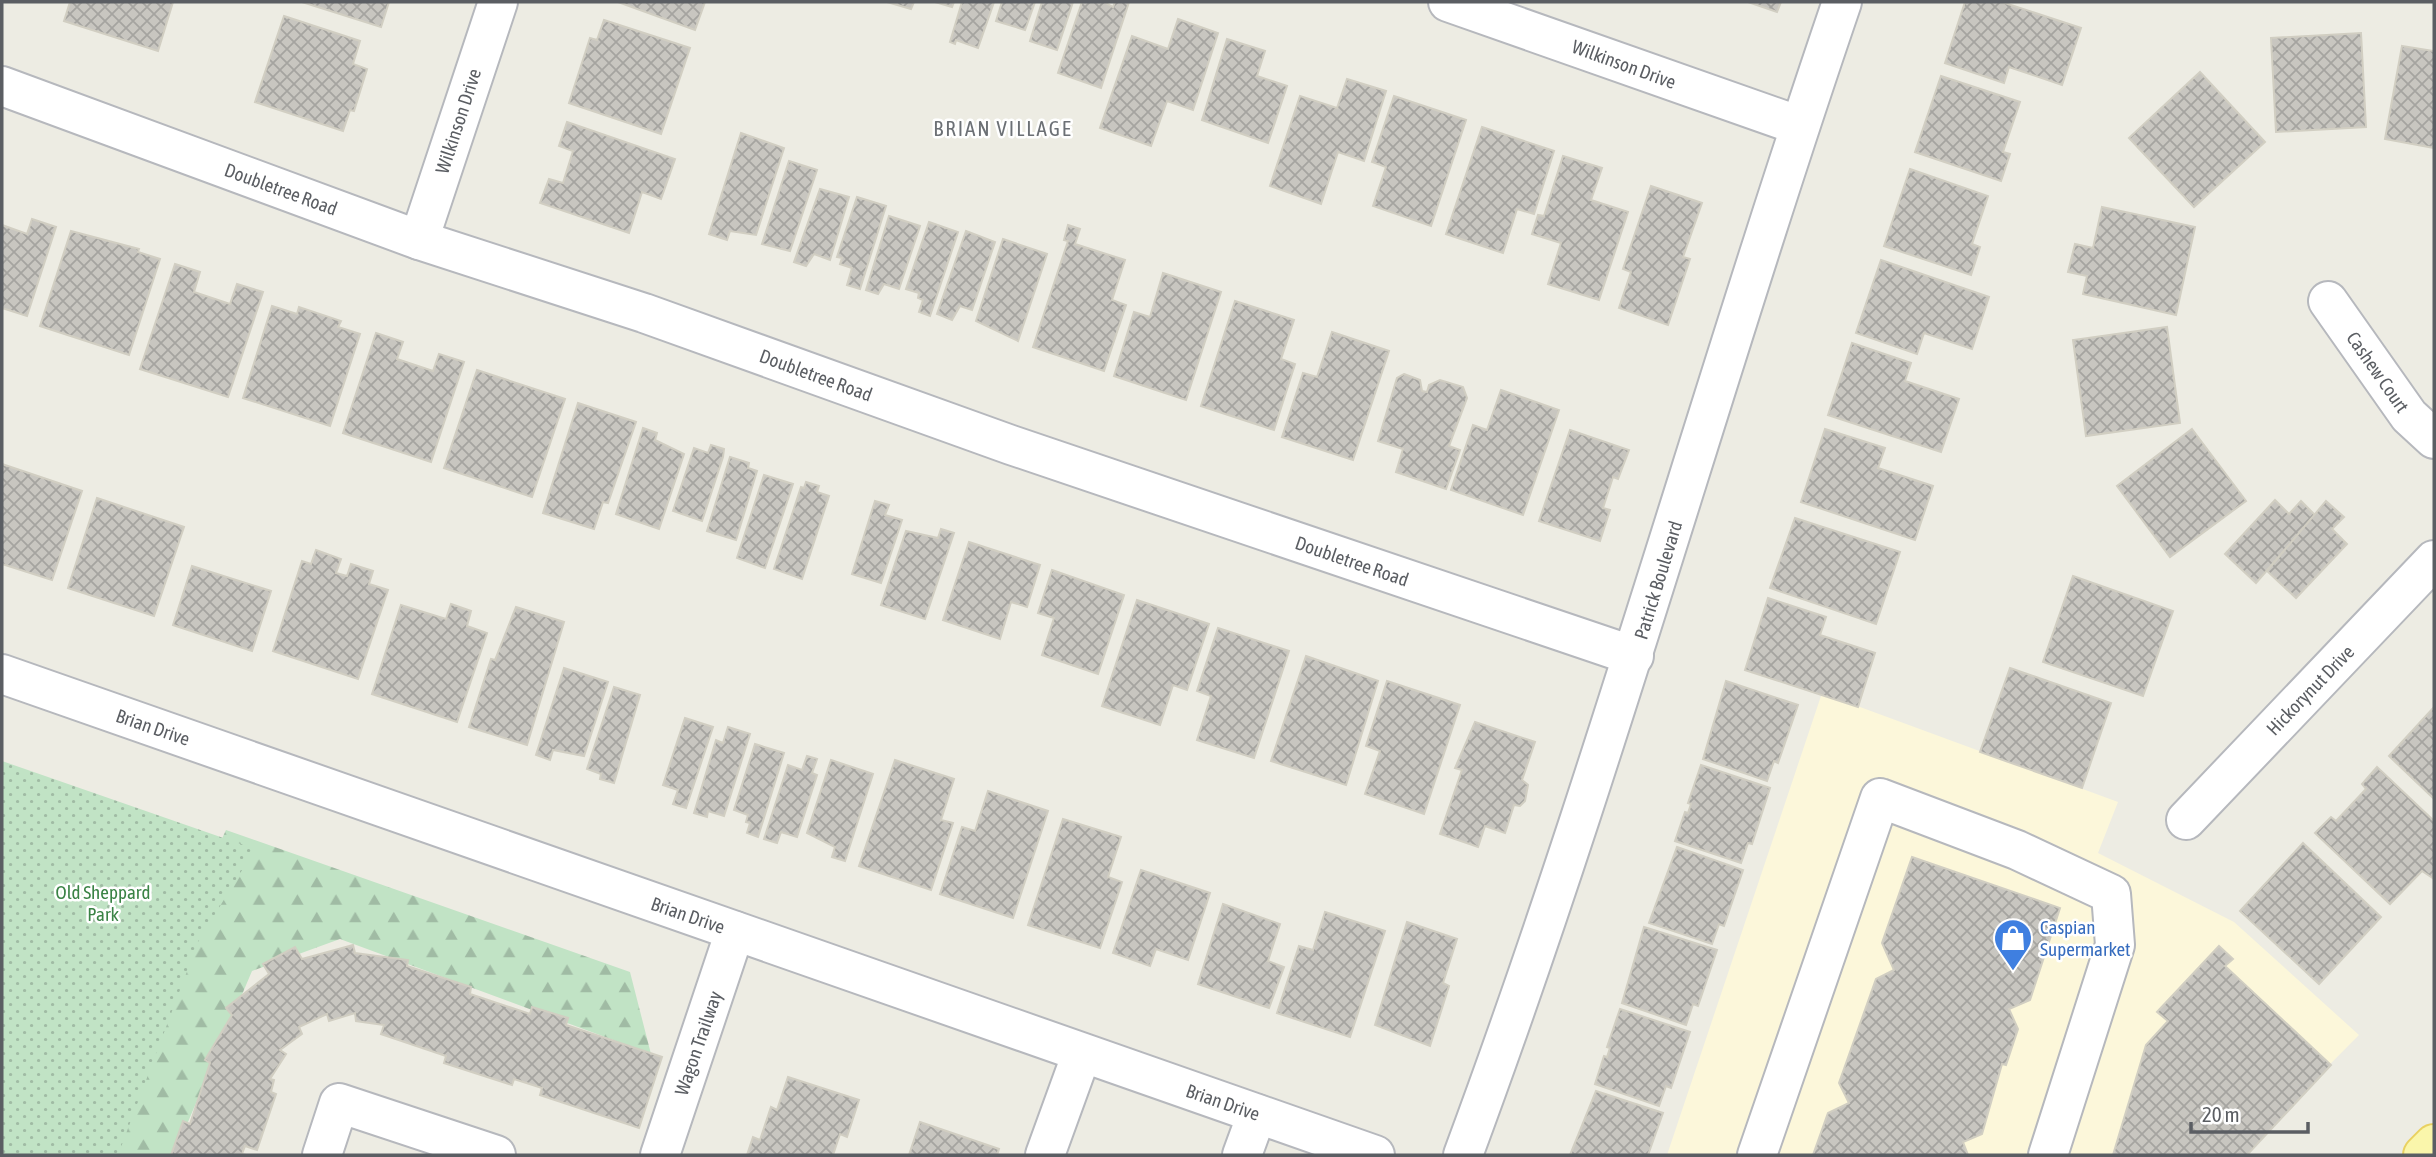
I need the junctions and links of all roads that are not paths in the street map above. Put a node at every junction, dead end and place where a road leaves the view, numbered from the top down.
1 (498, 2) edge
2 (1448, 2) edge
3 (1842, 2) edge
4 (2, 86) edge
5 (1800, 126) junction
6 (419, 240) junction
7 (2328, 301) dead end
8 (2434, 439) edge
9 (2434, 560) edge
10 (1634, 656) junction
11 (2, 674) edge
12 (2186, 820) dead end
13 (736, 931) junction
14 (1082, 1053) junction
15 (1256, 1114) junction
16 (2434, 1144) edge
17 (322, 1155) edge
18 (496, 1155) edge
19 (660, 1155) edge
20 (1045, 1155) edge
21 (1242, 1155) edge
22 (1375, 1155) edge
23 (1463, 1155) edge
24 (1757, 1155) edge
25 (2048, 1155) edge
26 (2423, 1155) edge

1 - 6 street, Wilkinson Drive
2 - 5 street, Wilkinson Drive
3 - 5 street, Patrick Boulevard
4 - 6 street, Doubletree Road
5 - 10 street, Patrick Boulevard
6 - 10 street, Doubletree Road
7 - 8 street, Cashew Court
9 - 12 street, Hickorynut Drive
10 - 23 street, Patrick Boulevard
11 - 13 street, Brian Drive
13 - 14 street, Brian Drive
13 - 19 street, Wagon Trailway
14 - 15 street, Brian Drive
14 - 20 street
15 - 21 street
15 - 22 street, Brian Drive
16 - 26 main road
17 - 18 street
24 - 25 street

